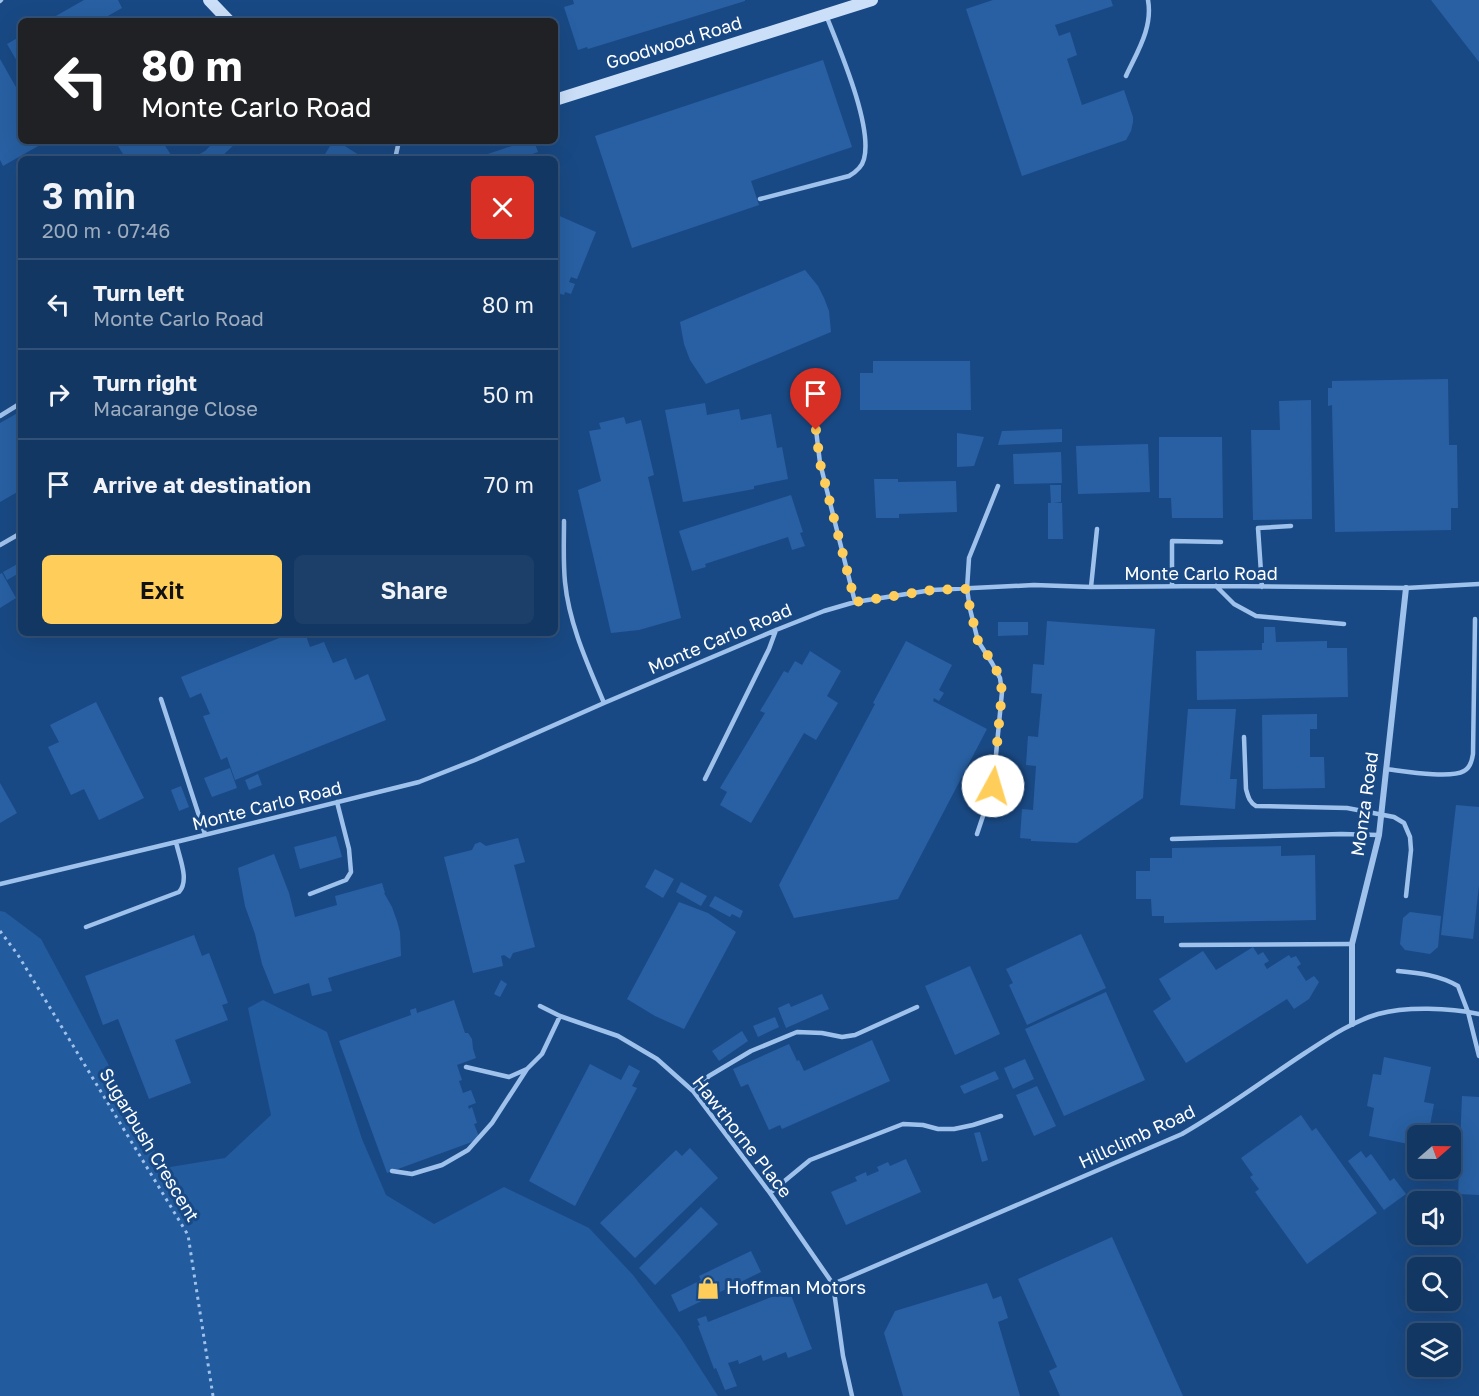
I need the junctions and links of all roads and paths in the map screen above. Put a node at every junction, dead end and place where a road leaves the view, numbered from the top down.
1 (209, 0) edge
2 (872, 0) edge
3 (1148, 0) edge
4 (826, 15) junction
5 (226, 18) edge
6 (1126, 76) dead end
7 (558, 99) edge
8 (760, 200) dead end
9 (18, 405) edge
10 (814, 413) dead end
11 (0, 416) edge
12 (998, 486) dead end
13 (564, 521) dead end
14 (1291, 526) dead end
15 (1097, 529) dead end
16 (18, 535) edge
17 (1221, 542) dead end
18 (0, 545) edge
19 (1479, 584) edge
20 (1172, 586) junction
21 (1216, 586) junction
22 (1091, 587) junction
23 (1262, 587) junction
24 (1406, 588) junction
25 (967, 589) junction
26 (855, 602) junction
27 (1475, 619) dead end
28 (1344, 624) dead end
29 (776, 630) junction
30 (161, 699) dead end
31 (604, 703) junction
32 (1244, 737) dead end
33 (1386, 769) junction
34 (705, 779) dead end
35 (337, 802) junction
36 (1381, 814) junction
37 (205, 834) junction
38 (977, 834) dead end
39 (1379, 836) junction
40 (1172, 839) dead end
41 (176, 843) junction
42 (0, 884) edge
43 (310, 894) dead end
44 (1406, 896) dead end
45 (86, 927) dead end
46 (0, 931) edge
47 (1352, 944) junction
48 (1181, 945) dead end
49 (1398, 971) dead end
50 (540, 1006) dead end
51 (916, 1007) dead end
52 (1468, 1012) junction
53 (1479, 1014) edge
54 (560, 1016) junction
55 (1352, 1024) junction
56 (1479, 1056) edge
57 (466, 1066) dead end
58 (527, 1069) junction
59 (693, 1091) junction
60 (1001, 1116) dead end
61 (392, 1171) dead end
62 (770, 1193) junction
63 (833, 1284) junction
64 (213, 1396) edge
65 (852, 1396) edge

1 - 5 street
2 - 4 street, Goodwood Road
3 - 6 lane
4 - 7 street, Goodwood Road
4 - 8 lane
9 - 11 lane
10 - 26 lane
12 - 25 lane
13 - 31 lane
14 - 23 lane
15 - 22 lane
16 - 18 lane
17 - 20 lane
19 - 24 lane, Monte Carlo Road
20 - 21 lane, Monte Carlo Road
20 - 22 lane, Monte Carlo Road
21 - 23 lane, Monte Carlo Road
21 - 28 lane
22 - 25 lane, Monte Carlo Road
23 - 24 lane, Monte Carlo Road
24 - 33 street, Monza Road
25 - 26 lane, Monte Carlo Road
25 - 38 lane
26 - 29 lane, Monte Carlo Road
27 - 33 lane
29 - 31 lane, Monte Carlo Road
29 - 34 lane
30 - 37 lane
31 - 35 lane, Monte Carlo Road
32 - 36 lane
33 - 36 street, Monza Road
35 - 37 lane, Monte Carlo Road
35 - 43 lane
36 - 39 street, Monza Road
36 - 44 lane
37 - 41 lane, Monte Carlo Road
39 - 40 lane
39 - 47 street, Monza Road
41 - 42 lane, Monte Carlo Road
41 - 45 lane
46 - 64 path, Sugarbush Crescent
47 - 48 lane
47 - 55 street, Monza Road
49 - 52 lane
50 - 54 lane, Hawthorne Place
51 - 59 lane
52 - 53 lane, Hillclimb Road
52 - 55 lane, Hillclimb Road
52 - 56 lane
54 - 58 lane
54 - 59 lane, Hawthorne Place
55 - 63 lane, Hillclimb Road
57 - 58 lane
58 - 61 lane
59 - 62 lane, Hawthorne Place
60 - 62 lane
62 - 63 lane, Hawthorne Place
63 - 65 lane

